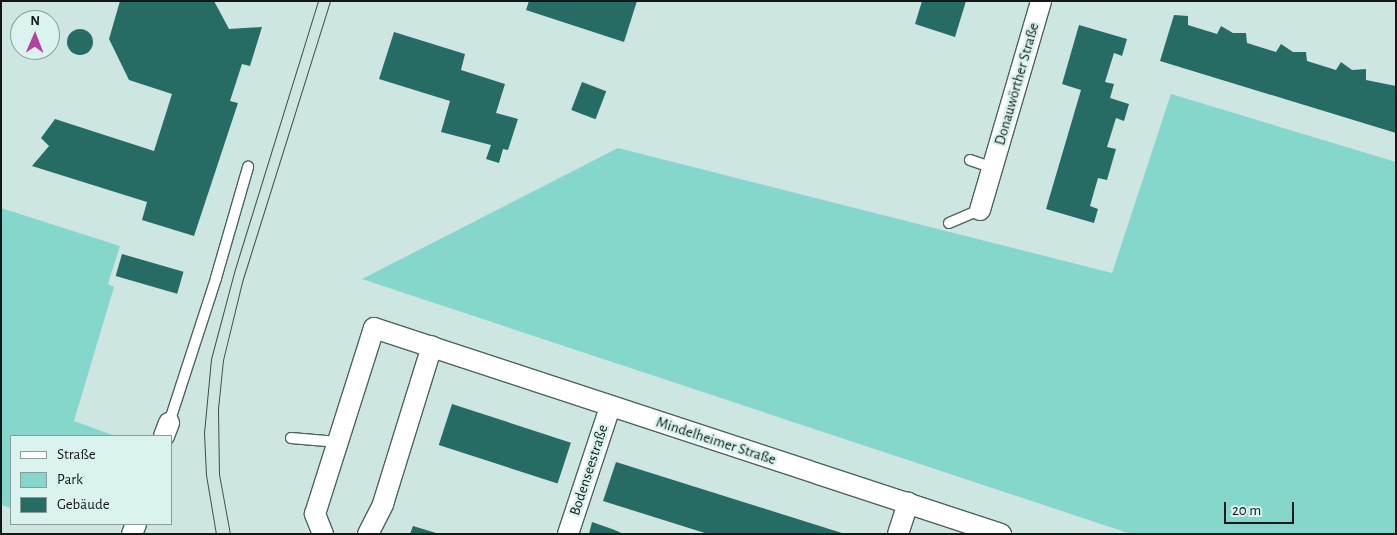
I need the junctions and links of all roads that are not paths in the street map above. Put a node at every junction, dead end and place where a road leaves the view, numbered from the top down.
1 (1041, 1) edge
2 (970, 160) dead end
3 (248, 167) dead end
4 (993, 168) junction
5 (980, 210) joint
6 (949, 222) dead end
7 (432, 346) junction
8 (610, 407) junction
9 (166, 430) edge
10 (291, 438) dead end
11 (338, 442) junction
12 (908, 503) junction
13 (322, 534) edge
14 (368, 534) edge
15 (568, 534) edge
16 (898, 534) edge
17 (1001, 534) edge

1 - 4 street, Donauwörther Straße
2 - 4 lane
3 - 9 lane
4 - 5 street, Donauwörther Straße
5 - 6 lane, Donauwörther Straße
7 - 8 street, Mindelheimer Straße
7 - 11 street, Mindelheimer Straße
7 - 14 street
8 - 12 street, Mindelheimer Straße
8 - 15 street, Bodenseestraße
10 - 11 lane
11 - 13 street, Mindelheimer Straße
12 - 16 street
12 - 17 street, Mindelheimer Straße

